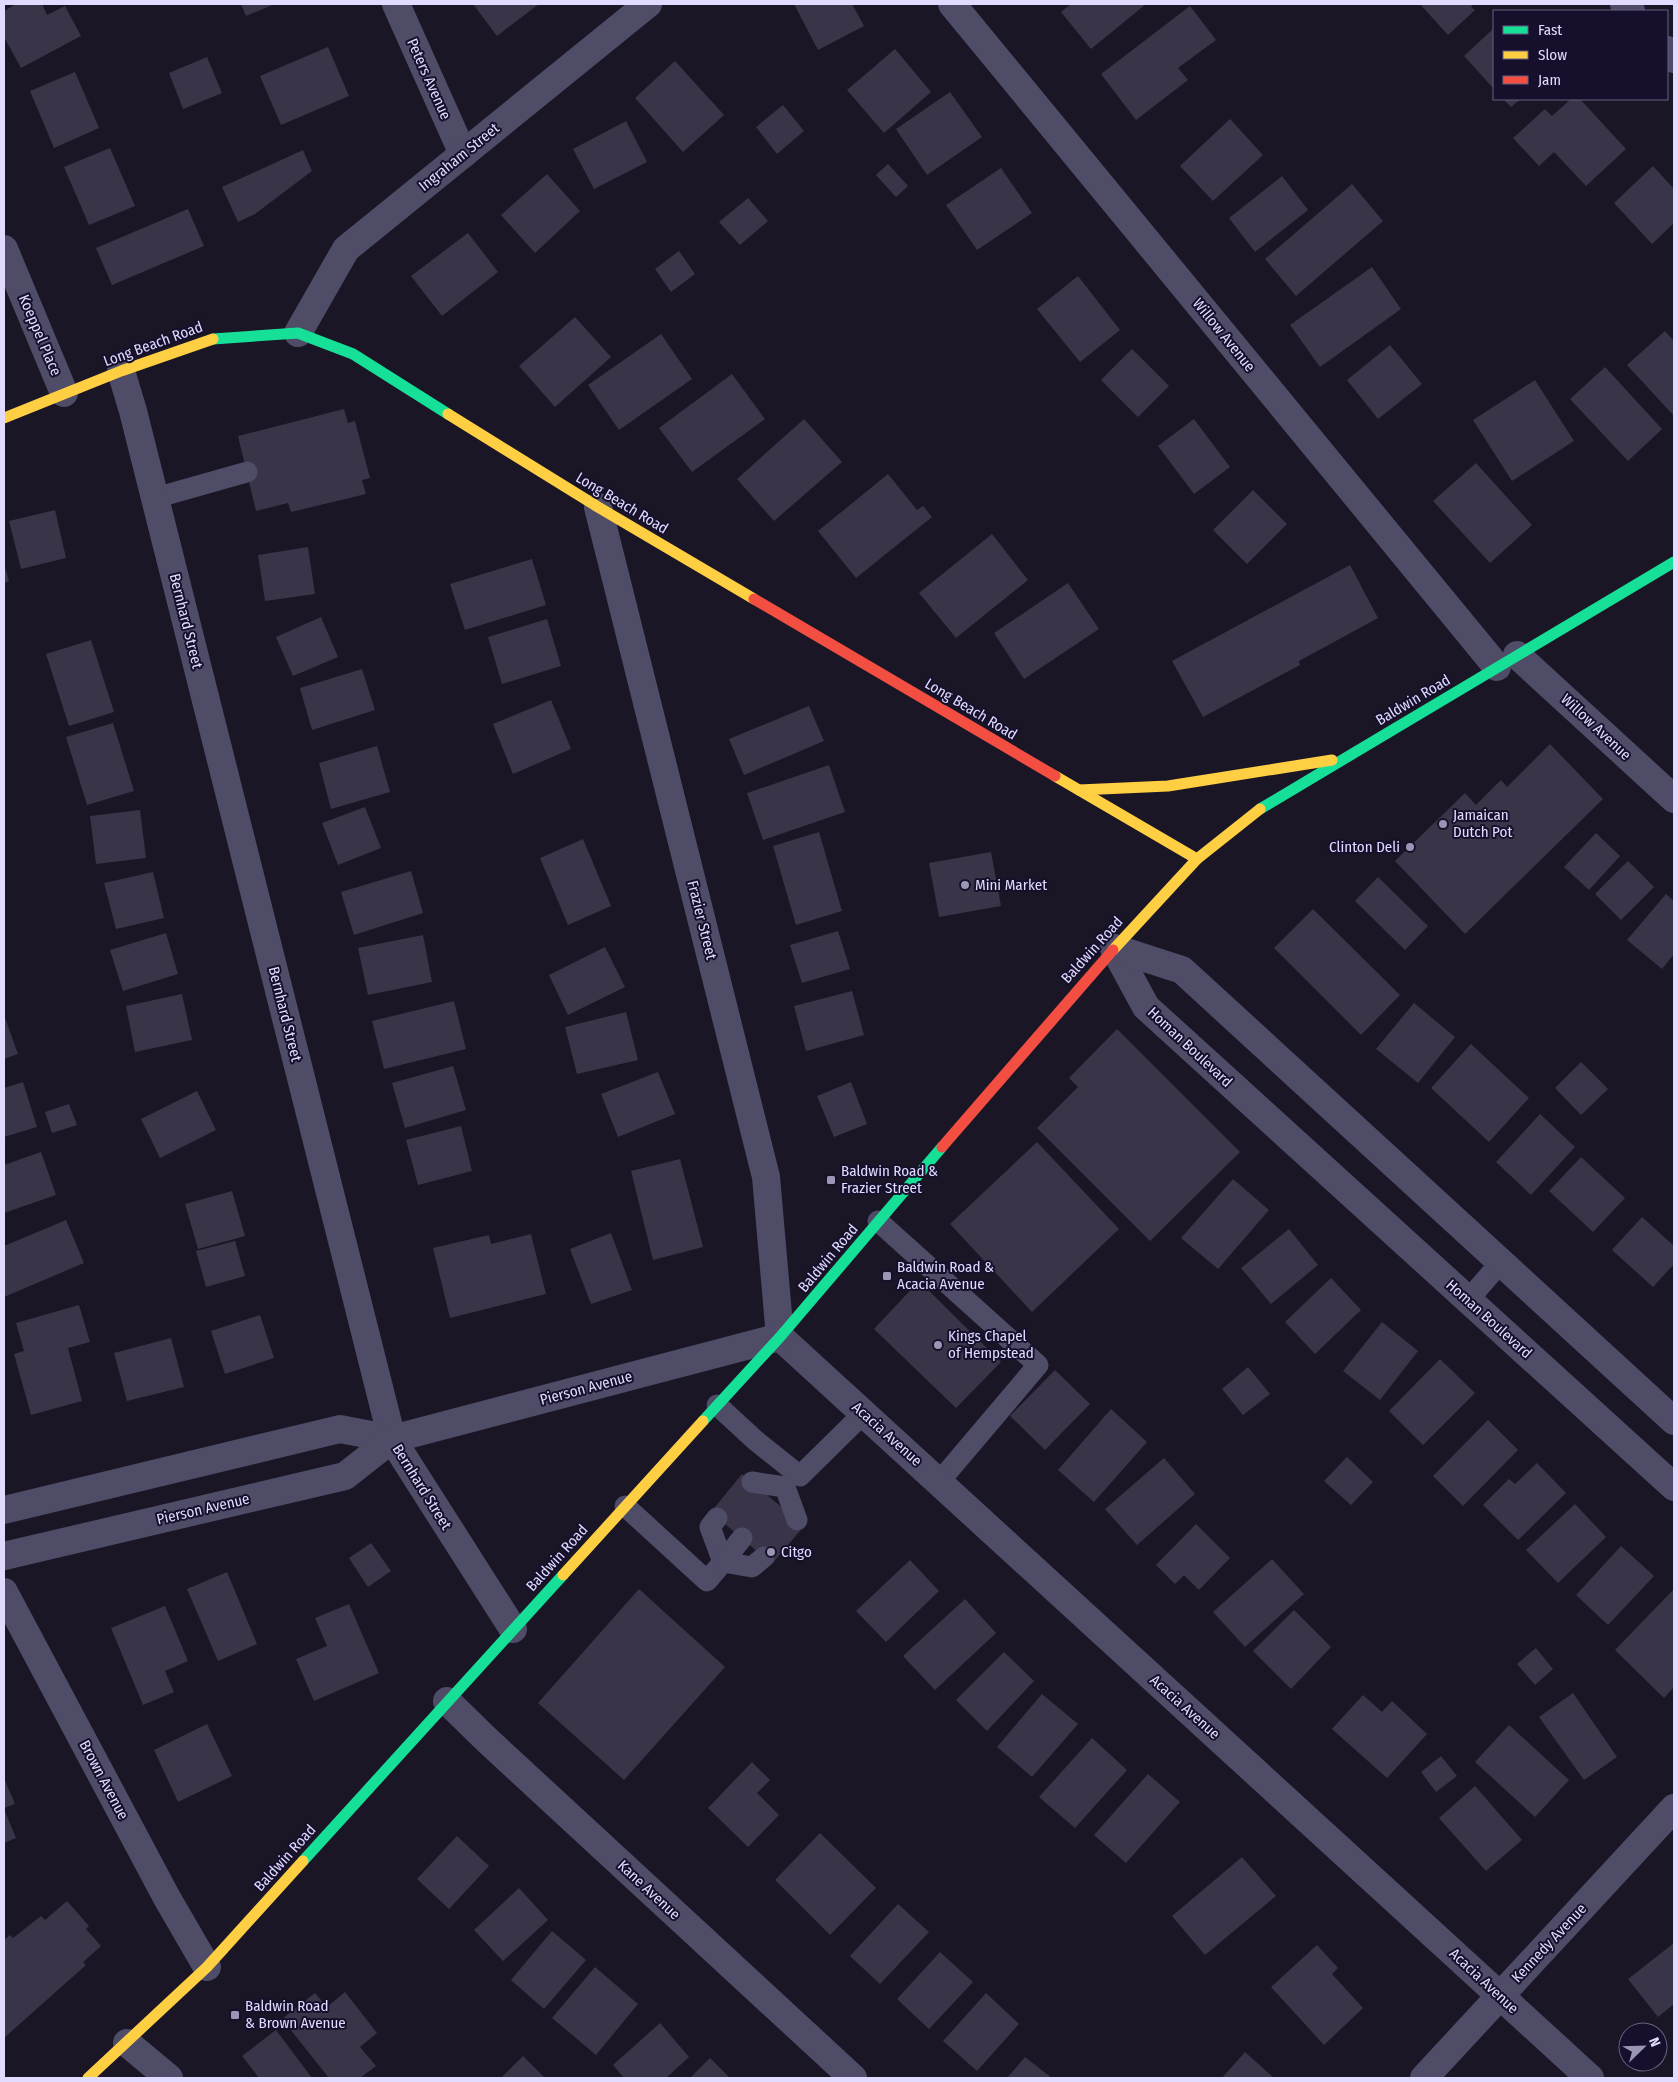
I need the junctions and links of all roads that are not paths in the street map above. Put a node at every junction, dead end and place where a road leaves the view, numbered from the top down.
1 (396, 4) edge
2 (648, 4) edge
3 (952, 4) edge
4 (463, 154) junction
5 (4, 249) edge
6 (298, 333) junction
7 (121, 371) junction
8 (64, 393) junction
9 (4, 418) edge
10 (246, 472) dead end
11 (155, 498) junction
12 (598, 507) junction
13 (1674, 562) edge
14 (1507, 661) junction
15 (1346, 758) junction
16 (1079, 790) junction
17 (1674, 799) edge
18 (1197, 859) junction
19 (1114, 948) junction
20 (878, 1221) junction
21 (1501, 1262) junction
22 (1468, 1300) junction
23 (780, 1337) junction
24 (717, 1405) junction
25 (864, 1413) junction
26 (1674, 1421) edge
27 (392, 1439) junction
28 (752, 1482) dead end
29 (939, 1482) junction
30 (1674, 1487) edge
31 (786, 1488) junction
32 (625, 1506) junction
33 (4, 1510) edge
34 (718, 1518) dead end
35 (797, 1520) dead end
36 (742, 1538) dead end
37 (4, 1556) edge
38 (764, 1557) dead end
39 (723, 1562) junction
40 (4, 1592) edge
41 (513, 1629) junction
42 (447, 1700) junction
43 (1674, 1808) edge
44 (207, 1966) junction
45 (1500, 1996) junction
46 (127, 2043) junction
47 (88, 2078) edge
48 (169, 2078) edge
49 (853, 2078) edge
50 (1424, 2078) edge
51 (1590, 2078) edge

1 - 4 street, Peters Avenue
2 - 4 street, Ingraham Street
3 - 14 street, Willow Avenue
4 - 6 street, Ingraham Street
5 - 8 street, Koeppel Place
6 - 7 main road, Long Beach Road
6 - 12 main road, Long Beach Road
7 - 8 main road, Long Beach Road
7 - 11 street, Bernhard Street
8 - 9 main road, Long Beach Road
10 - 11 lane
11 - 27 street, Bernhard Street
12 - 16 main road, Long Beach Road
12 - 23 street, Frazier Street
13 - 14 main road, Baldwin Road
14 - 15 main road, Baldwin Road
14 - 17 street, Willow Avenue
15 - 16 main road
15 - 18 main road, Baldwin Road
16 - 18 main road, Long Beach Road
18 - 19 main road, Baldwin Road
19 - 20 main road, Baldwin Road
19 - 21 street
19 - 22 street, Homan Boulevard
20 - 23 main road, Baldwin Road
20 - 29 lane
21 - 22 lane
21 - 26 street
22 - 30 street, Homan Boulevard
23 - 24 main road, Baldwin Road
23 - 25 street, Acacia Avenue
23 - 27 street, Pierson Avenue
24 - 31 lane
24 - 32 main road, Baldwin Road
25 - 29 street, Acacia Avenue
25 - 31 lane
27 - 33 street, Pierson Avenue
27 - 37 street, Pierson Avenue
27 - 41 street, Bernhard Street
28 - 31 lane
29 - 45 street, Acacia Avenue
31 - 35 lane
32 - 39 lane
32 - 41 main road, Baldwin Road
34 - 39 lane
36 - 39 lane
38 - 39 lane
40 - 44 street, Brown Avenue
41 - 42 main road, Baldwin Road
42 - 44 main road, Baldwin Road
42 - 49 street, Kane Avenue
43 - 45 street, Kennedy Avenue
44 - 46 main road, Baldwin Road
45 - 50 street, Kennedy Avenue
45 - 51 street, Acacia Avenue
46 - 47 main road, Baldwin Road
46 - 48 street

